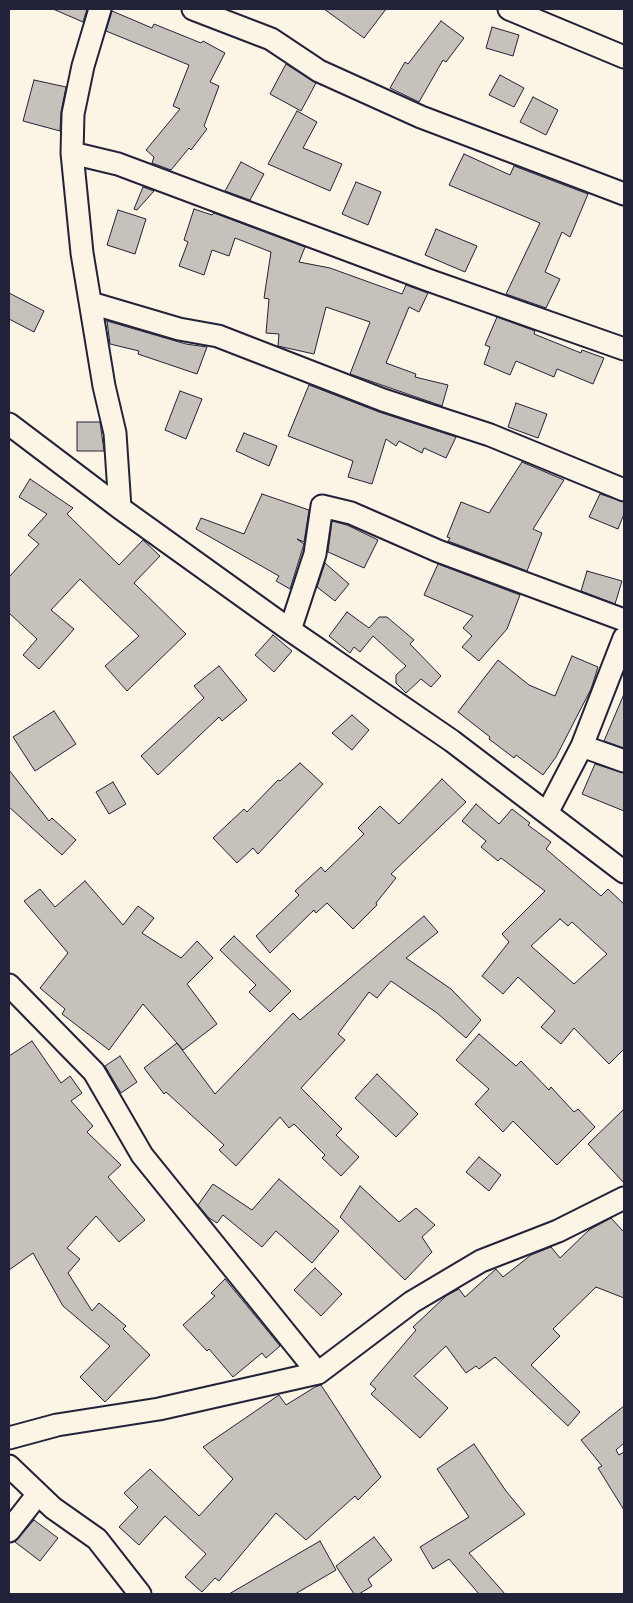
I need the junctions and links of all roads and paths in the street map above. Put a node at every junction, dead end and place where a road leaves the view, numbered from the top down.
1 (100, 9) edge
2 (193, 9) edge
3 (509, 9) edge
4 (624, 57) edge
5 (72, 153) junction
6 (624, 194) edge
7 (91, 303) junction
8 (624, 349) edge
9 (9, 424) edge
10 (624, 490) edge
11 (120, 508) junction
12 (624, 620) edge
13 (290, 630) junction
14 (624, 638) edge
15 (582, 746) junction
16 (624, 761) edge
17 (547, 813) junction
18 (624, 872) edge
19 (9, 985) edge
20 (624, 1198) edge
21 (318, 1373) junction
22 (9, 1438) edge
23 (9, 1466) edge
24 (38, 1494) junction
25 (9, 1531) edge
26 (140, 1594) edge

1 - 5 street
2 - 6 street
3 - 4 street
5 - 7 street
5 - 8 street
7 - 10 street
7 - 11 street
9 - 11 street
11 - 13 street
12 - 13 street
13 - 17 street
14 - 15 street
15 - 16 street
15 - 17 street
17 - 18 street
19 - 21 street
20 - 21 street
21 - 22 street
23 - 24 street
24 - 25 street
24 - 26 street

